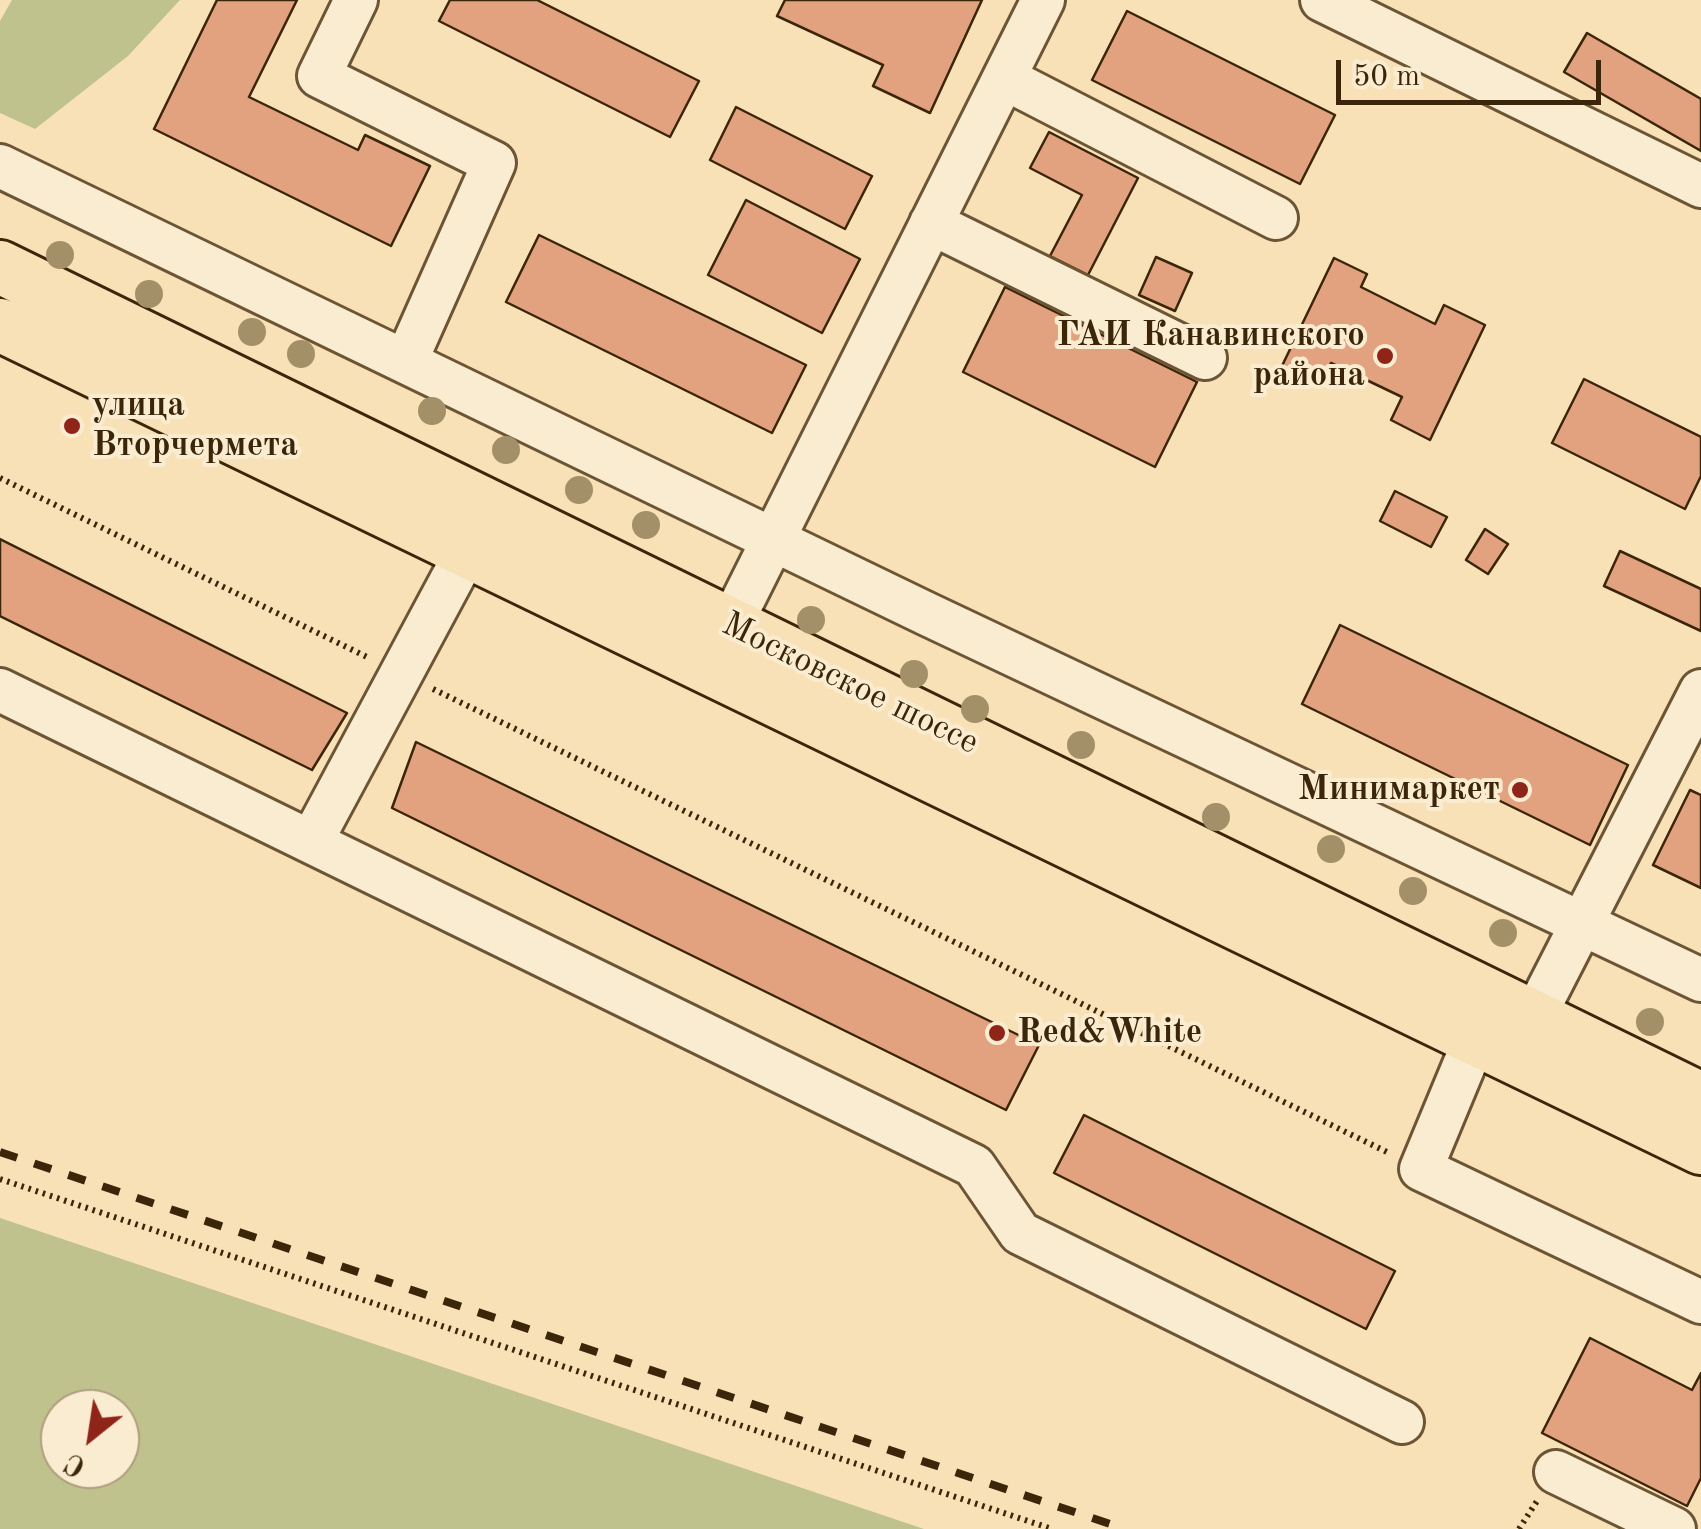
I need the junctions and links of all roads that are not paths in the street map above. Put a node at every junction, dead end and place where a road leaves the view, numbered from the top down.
1 (356, 0) edge
2 (1043, 0) edge
3 (1322, 0) edge
4 (1004, 78) junction
5 (0, 166) edge
6 (1701, 186) edge
7 (1276, 218) dead end
8 (931, 223) junction
9 (0, 266) edge
10 (0, 325) edge
11 (1205, 358) dead end
12 (406, 361) junction
13 (773, 539) junction
14 (467, 552) junction
15 (730, 626) junction
16 (0, 690) edge
17 (1701, 691) edge
18 (1689, 746) edge
19 (311, 842) junction
20 (1582, 920) junction
21 (1701, 980) edge
22 (1534, 1017) junction
23 (1474, 1039) junction
24 (1701, 1098) edge
25 (1701, 1148) edge
26 (1701, 1302) edge
27 (1402, 1422) dead end
28 (1556, 1472) dead end
29 (1674, 1529) edge

1 - 12 street
2 - 4 street
3 - 6 street
4 - 7 street
4 - 8 street
5 - 12 street
8 - 11 street
8 - 13 street
9 - 15 main road, Московское шоссе
10 - 14 main road, Московское шоссе
12 - 13 street
13 - 15 street
13 - 20 street
14 - 19 street
14 - 23 main road, Московское шоссе
15 - 22 main road, Московское шоссе
16 - 19 street
17 - 18 street
18 - 20 street
19 - 27 street
20 - 21 street
20 - 22 street
22 - 24 main road, Московское шоссе
23 - 25 main road, Московское шоссе
23 - 26 street
28 - 29 street

